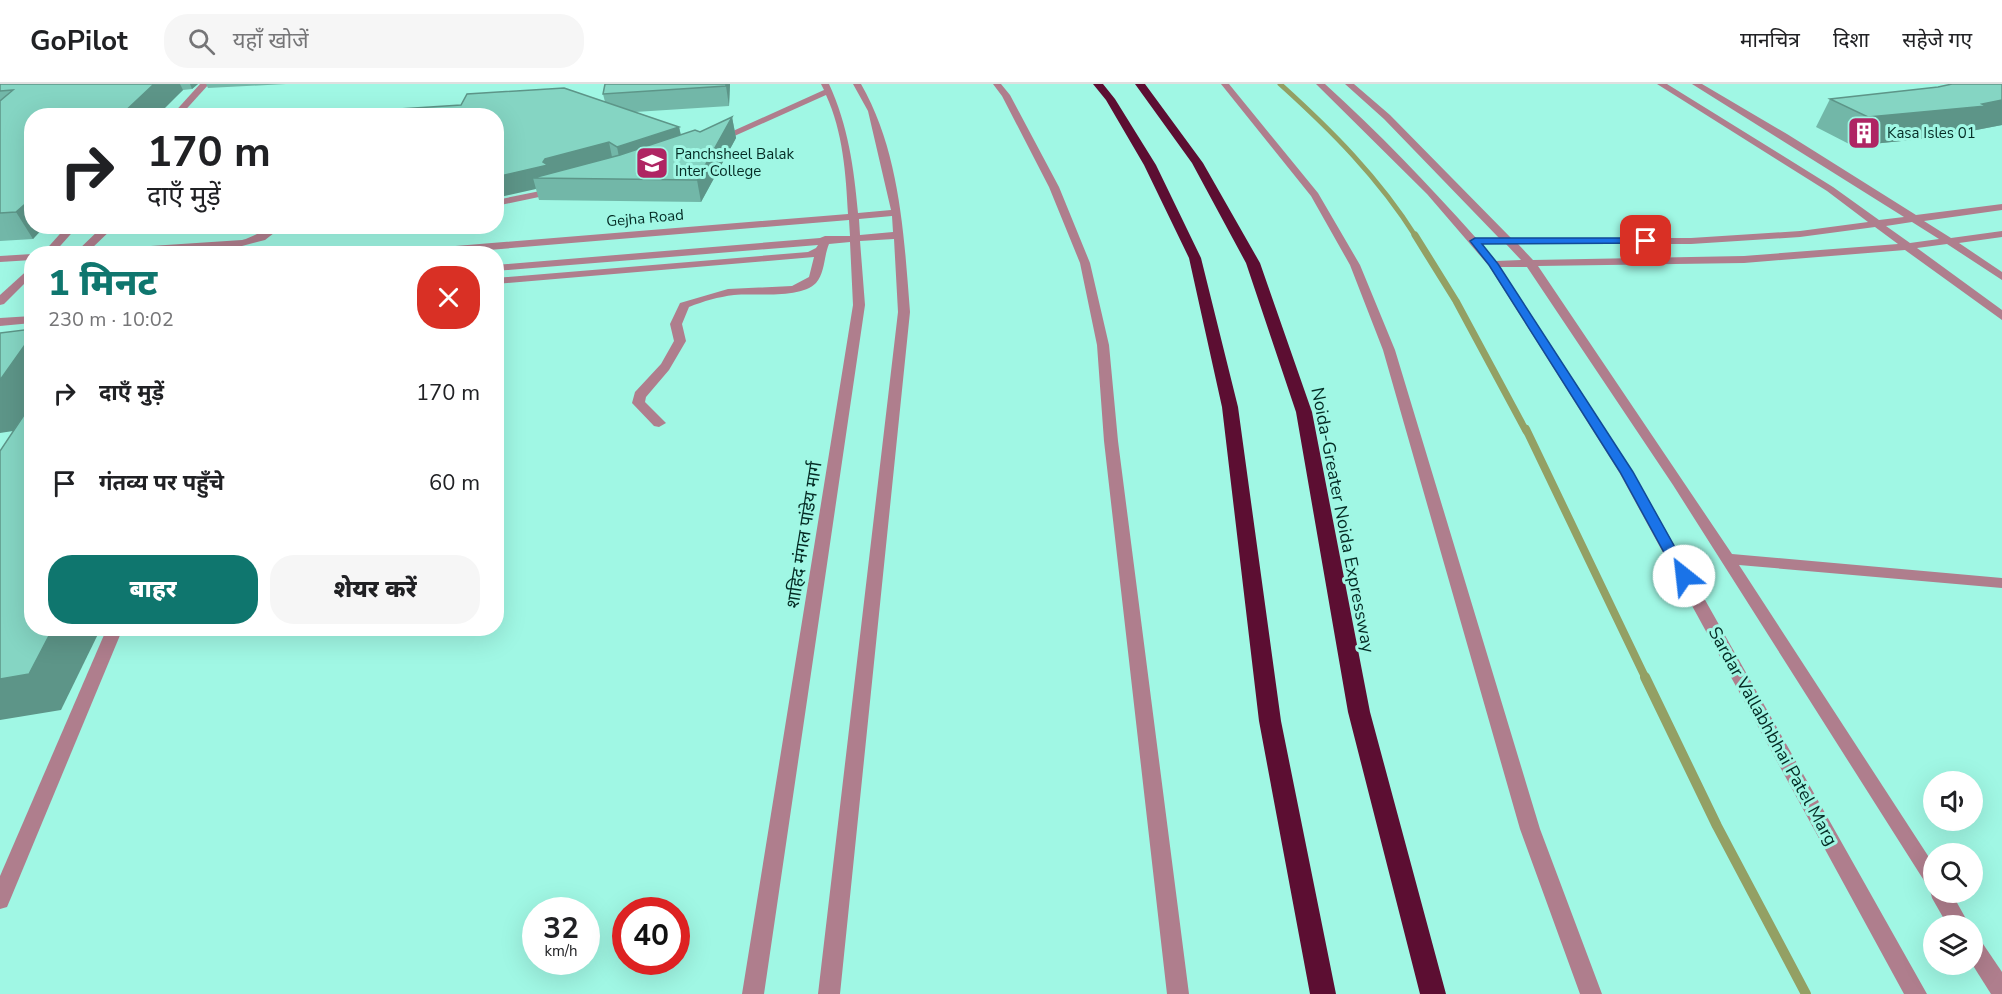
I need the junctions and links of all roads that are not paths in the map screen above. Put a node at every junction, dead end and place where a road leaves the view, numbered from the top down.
1 (205, 84) edge
2 (857, 84) edge
3 (997, 84) edge
4 (1098, 84) edge
5 (1140, 84) edge
6 (1225, 84) edge
7 (1320, 84) edge
8 (1349, 84) edge
9 (1661, 84) edge
10 (1696, 84) edge
11 (826, 87) edge
12 (1682, 97) junction
13 (1718, 97) junction
14 (182, 108) edge
15 (712, 143) edge
16 (554, 182) edge
17 (565, 189) edge
18 (504, 200) edge
19 (504, 202) edge
20 (2002, 207) edge
21 (897, 213) junction
22 (855, 216) junction
23 (1915, 220) junction
24 (1879, 224) junction
25 (66, 234) edge
26 (101, 234) edge
27 (267, 234) edge
28 (2002, 234) edge
29 (898, 235) junction
30 (854, 237) junction
31 (825, 239) junction
32 (1475, 241) junction
33 (1510, 241) junction
34 (1950, 242) junction
35 (54, 246) edge
36 (88, 246) edge
37 (192, 246) edge
38 (492, 246) edge
39 (1910, 247) junction
40 (820, 252) junction
41 (24, 258) edge
42 (0, 259) edge
43 (1530, 263) junction
44 (1493, 264) junction
45 (504, 267) edge
46 (24, 277) edge
47 (2002, 278) edge
48 (504, 280) edge
49 (24, 284) edge
50 (16, 285) junction
51 (0, 286) edge
52 (0, 302) edge
53 (24, 310) edge
54 (0, 311) edge
55 (2002, 316) edge
56 (24, 320) edge
57 (0, 321) edge
58 (659, 423) dead end
59 (1727, 559) junction
60 (2002, 583) edge
61 (112, 636) edge
62 (1923, 866) edge
63 (0, 900) edge
64 (1983, 962) edge
65 (2002, 991) edge
66 (753, 994) edge
67 (829, 994) edge
68 (1178, 994) edge
69 (1323, 994) edge
70 (1433, 994) edge
71 (1591, 994) edge
72 (1916, 994) edge

1 - 14 street
2 - 21 street
3 - 68 street
4 - 69 highway
5 - 70 highway, Noida-Greater Noida Expressway
6 - 71 street
7 - 32 street, Sardar Vallabhbhai Patel Marg
8 - 33 street
9 - 12 street
10 - 13 street
11 - 15 street
11 - 22 street, शाहिद मंगल पांडेय मार्ग
12 - 13 street
12 - 24 street
13 - 23 street
16 - 18 street
17 - 19 street
20 - 23 street
21 - 22 street, Gejha Road
21 - 29 street
22 - 30 street, शाहिद मंगल पांडेय मार्ग
22 - 38 street, Gejha Road
23 - 24 street
23 - 34 street
24 - 33 street
24 - 39 street
25 - 35 street
26 - 36 street
27 - 37 street
28 - 34 street
29 - 30 street
29 - 67 street
30 - 31 street
30 - 66 street, शाहिद मंगल पांडेय मार्ग
31 - 40 street
31 - 45 street
32 - 33 street
32 - 44 street, Sardar Vallabhbhai Patel Marg
33 - 43 street
34 - 39 street
34 - 47 street
39 - 43 street
39 - 55 street
40 - 48 street
40 - 58 street
41 - 42 street
43 - 44 street
43 - 59 street
44 - 72 street, Sardar Vallabhbhai Patel Marg
46 - 50 street
49 - 50 street
50 - 51 street
50 - 52 street
53 - 54 street
56 - 57 street
59 - 60 street
59 - 62 street
61 - 63 street
64 - 65 street

